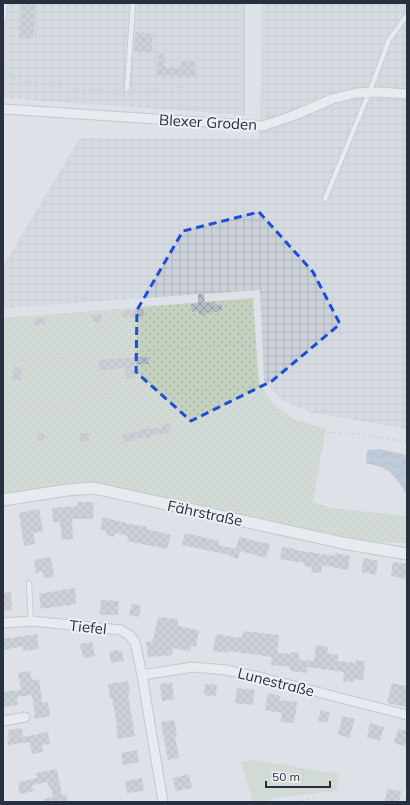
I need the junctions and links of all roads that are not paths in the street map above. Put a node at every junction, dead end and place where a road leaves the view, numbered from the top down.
1 (5, 3) edge
2 (133, 3) edge
3 (407, 15) edge
4 (3, 20) edge
5 (127, 89) road end
6 (369, 93) junction
7 (407, 94) edge
8 (3, 110) edge
9 (325, 199) dead end
10 (3, 500) edge
11 (407, 554) edge
12 (29, 582) dead end
13 (31, 621) junction
14 (3, 623) edge
15 (142, 675) junction
16 (407, 715) edge
17 (25, 717) dead end
18 (3, 721) edge
19 (163, 802) edge

1 - 4 lane
2 - 5 lane
3 - 6 lane
6 - 7 street, Blexer Groden
6 - 8 street, Blexer Groden
6 - 9 lane
10 - 11 street, Fährstraße
12 - 13 lane
13 - 14 street, Tiefel
13 - 15 street, Tiefel
15 - 16 street, Lunestraße
15 - 19 street, Tiefel
17 - 18 street

